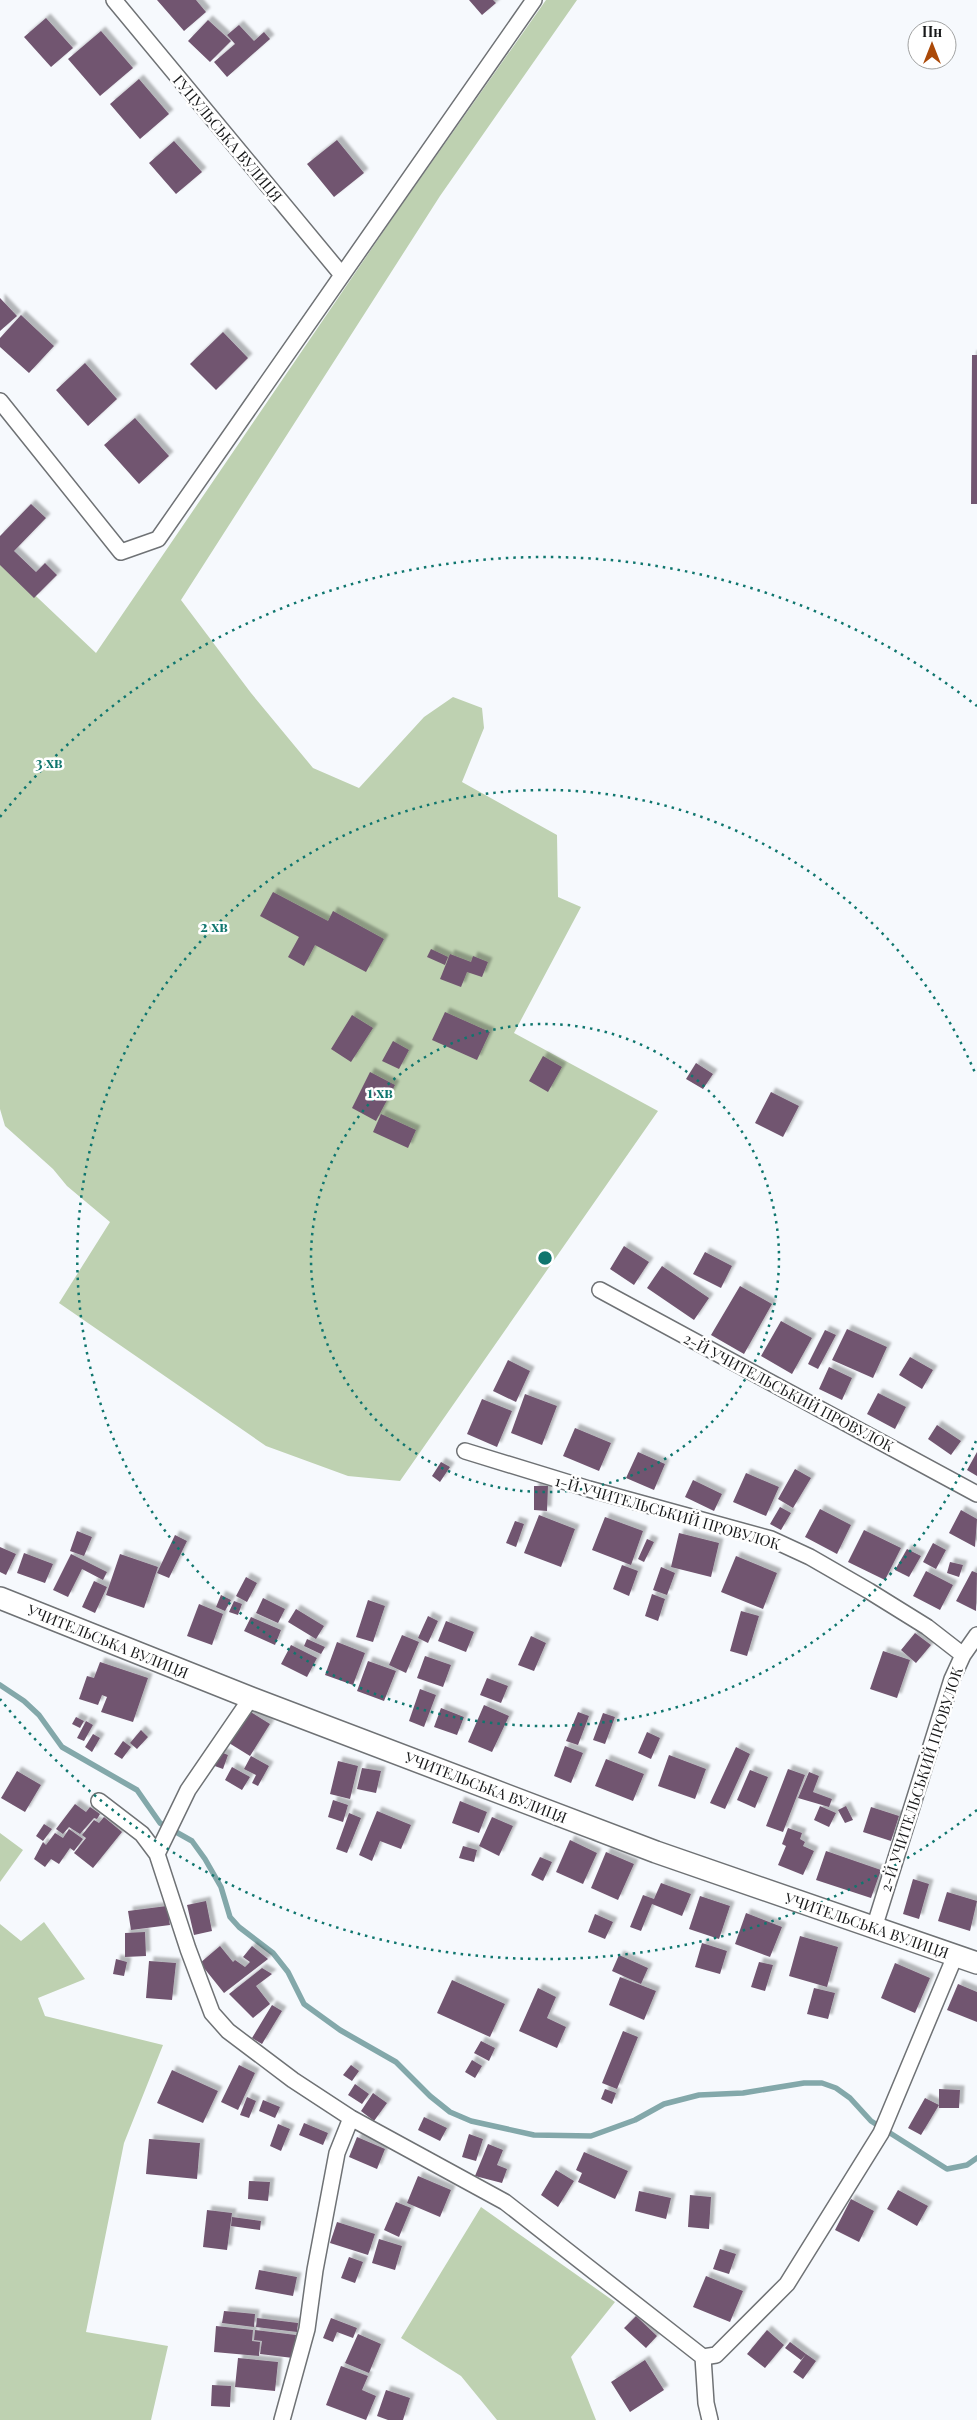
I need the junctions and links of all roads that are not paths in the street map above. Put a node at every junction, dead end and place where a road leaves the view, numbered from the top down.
1 (114, 0) edge
2 (534, 0) edge
3 (342, 275) junction
4 (0, 401) edge
5 (600, 1290) dead end
6 (465, 1451) dead end
7 (977, 1494) edge
8 (0, 1598) edge
9 (977, 1635) edge
10 (963, 1655) junction
11 (251, 1698) junction
12 (99, 1801) dead end
13 (157, 1854) junction
14 (874, 1928) junction
15 (956, 1956) junction
16 (977, 1963) edge
17 (351, 2118) junction
18 (703, 2357) junction
19 (282, 2420) edge
20 (710, 2420) edge

1 - 3 street, ГУЦУЛЬСЬКА ВУЛИЦЯ
2 - 3 street
3 - 4 street
5 - 7 street, 2-Й УЧИТЕЛЬСЬКИЙ ПРОВУЛОК
6 - 10 street, 1-Й УЧИТЕЛЬСЬКИЙ ПРОВУЛОК
8 - 11 main road, УЧИТЕЛЬСЬКА ВУЛИЦЯ
9 - 10 street, 2-Й УЧИТЕЛЬСЬКИЙ ПРОВУЛОК
10 - 14 street, 2-Й УЧИТЕЛЬСЬКИЙ ПРОВУЛОК
11 - 13 street
11 - 14 main road, УЧИТЕЛЬСЬКА ВУЛИЦЯ
12 - 13 street
13 - 17 street
14 - 15 main road, УЧИТЕЛЬСЬКА ВУЛИЦЯ
15 - 16 main road, УЧИТЕЛЬСЬКА ВУЛИЦЯ
15 - 18 street
17 - 18 street
17 - 19 street
18 - 20 street

